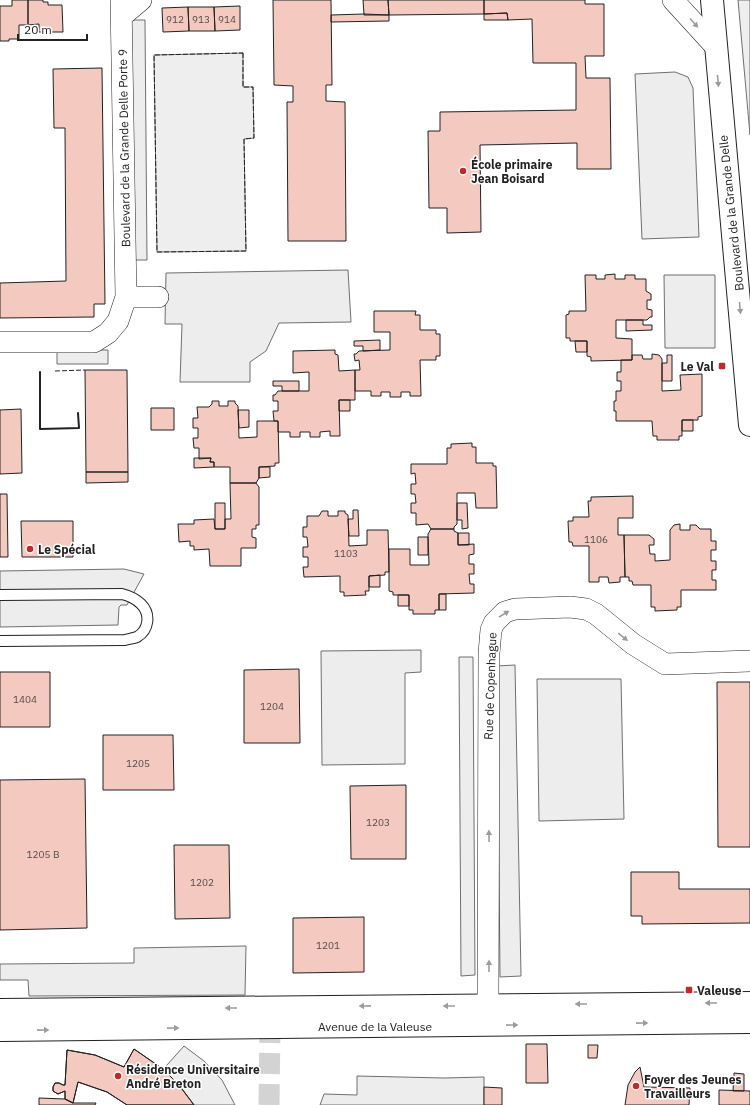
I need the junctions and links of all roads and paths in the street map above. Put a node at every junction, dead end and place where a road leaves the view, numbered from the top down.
1 (141, 0) edge
2 (673, 0) edge
3 (712, 0) edge
4 (122, 8) edge
5 (715, 46) junction
6 (126, 297) junction
7 (158, 297) dead end
8 (0, 342) edge
9 (750, 425) edge
10 (0, 595) edge
11 (0, 641) edge
12 (750, 661) edge
13 (750, 1003) edge
14 (488, 1005) junction
15 (2, 1020) edge
16 (750, 1022) edge
17 (473, 1025) junction

1 - 4 street
2 -> 5 street
3 - 5 street, Boulevard de la Grande Delle
4 - 6 street, Boulevard de la Grande Delle Porte 9
5 -> 9 street, Boulevard de la Grande Delle
6 - 7 street
6 - 8 street, Boulevard de la Grande Delle Porte 9
10 - 11 lane
14 -> 12 street, Rue de Copenhague
13 -> 14 street, Avenue de la Valeuse
14 -> 15 street, Avenue de la Valeuse
14 - 17 street
15 -> 17 street, Avenue de la Valeuse
17 -> 16 street, Avenue de la Valeuse

